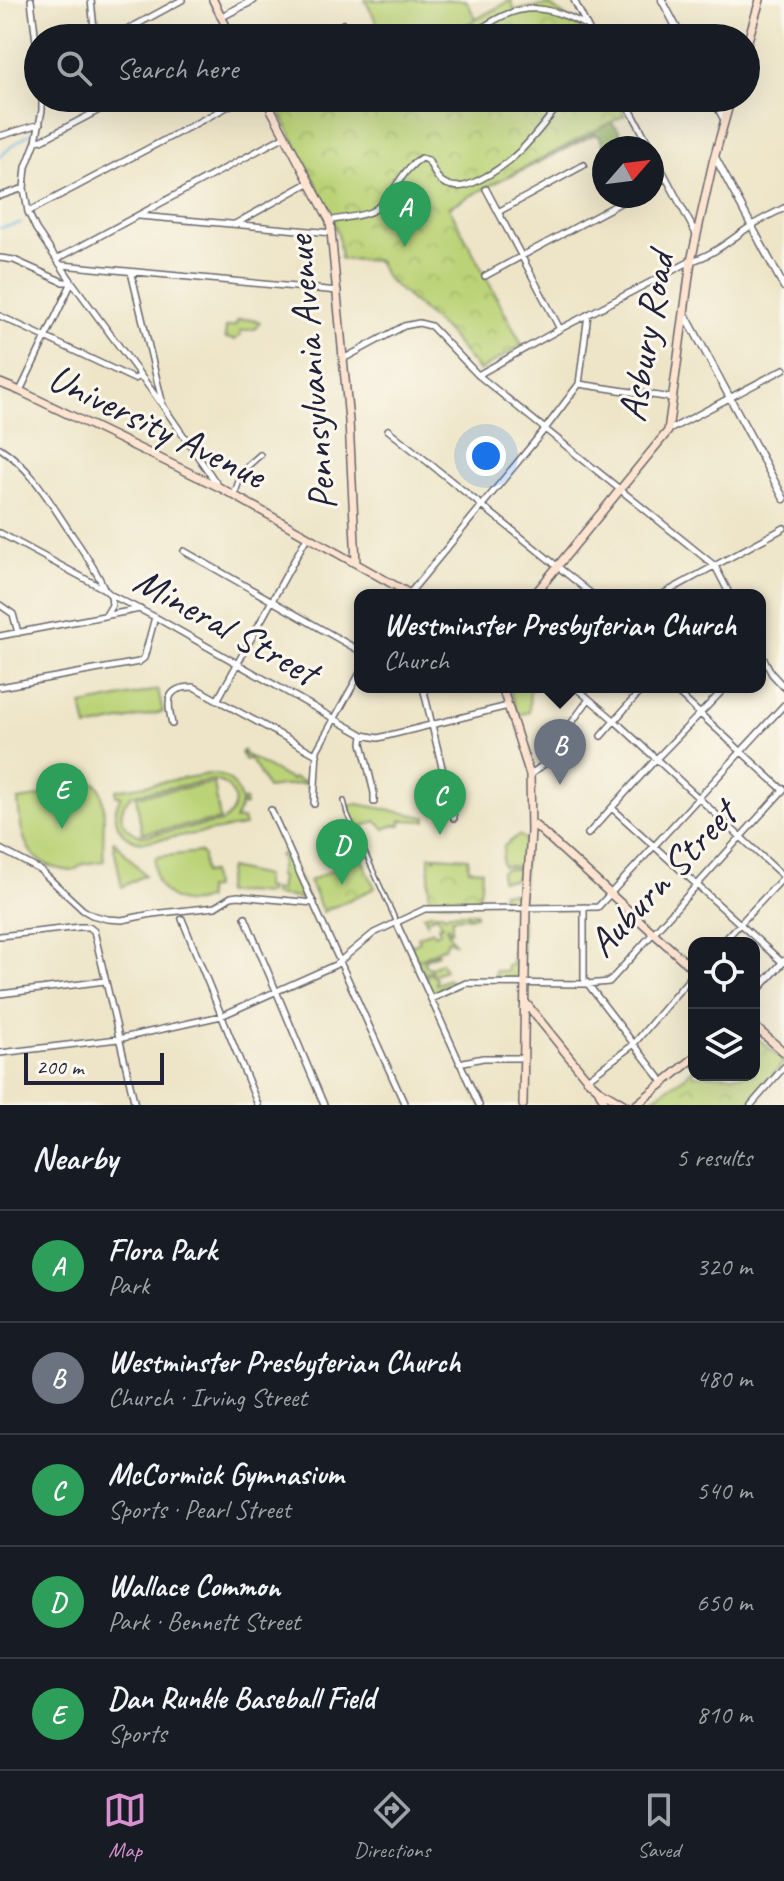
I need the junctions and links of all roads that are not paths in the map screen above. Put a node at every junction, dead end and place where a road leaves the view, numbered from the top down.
1 (31, 0) edge
2 (91, 0) edge
3 (182, 0) edge
4 (213, 0) edge
5 (254, 0) edge
6 (574, 0) edge
7 (662, 0) edge
8 (760, 0) edge
9 (530, 2) edge
10 (563, 7) dead end
11 (221, 17) junction
12 (34, 24) edge
13 (94, 24) edge
14 (138, 24) edge
15 (225, 24) edge
16 (488, 24) edge
17 (584, 24) edge
18 (586, 24) edge
19 (675, 24) edge
20 (753, 24) edge
21 (41, 112) edge
22 (96, 112) edge
23 (217, 112) edge
24 (273, 112) edge
25 (554, 112) edge
26 (631, 112) edge
27 (720, 112) edge
28 (726, 112) edge
29 (724, 119) junction
30 (40, 124) junction
31 (0, 136) edge
32 (286, 136) junction
33 (644, 136) edge
34 (36, 141) junction
35 (715, 157) junction
36 (584, 165) dead end
37 (664, 174) edge
38 (666, 178) joint
39 (311, 182) junction
40 (24, 188) junction
41 (486, 189) dead end
42 (0, 196) edge
43 (611, 208) edge
44 (784, 208) edge
45 (28, 212) junction
46 (498, 212) junction
47 (138, 215) junction
48 (330, 221) junction
49 (234, 224) junction
50 (751, 225) junction
51 (332, 233) junction
52 (696, 234) junction
53 (521, 257) junction
54 (0, 258) edge
55 (57, 259) junction
56 (691, 261) junction
57 (61, 265) junction
58 (131, 272) junction
59 (485, 276) dead end
60 (72, 282) junction
61 (784, 287) edge
62 (338, 291) junction
63 (684, 312) junction
64 (588, 314) junction
65 (0, 316) edge
66 (560, 329) junction
67 (45, 336) junction
68 (343, 359) junction
69 (784, 369) edge
70 (478, 375) junction
71 (141, 376) junction
72 (0, 383) edge
73 (579, 384) junction
74 (20, 391) junction
75 (672, 398) junction
76 (730, 398) junction
77 (163, 406) junction
78 (545, 429) junction
79 (388, 430) dead end
80 (668, 431) junction
81 (0, 448) edge
82 (260, 455) dead end
83 (219, 487) junction
84 (621, 489) junction
85 (234, 495) junction
86 (784, 499) edge
87 (482, 505) junction
88 (784, 528) edge
89 (0, 533) edge
90 (307, 537) junction
91 (184, 551) dead end
92 (356, 563) junction
93 (557, 566) junction
94 (715, 566) junction
95 (104, 589) junction
96 (400, 589) edge
97 (415, 589) edge
98 (539, 589) edge
99 (586, 589) edge
100 (672, 589) edge
101 (727, 589) edge
102 (111, 595) junction
103 (271, 600) junction
104 (0, 605) edge
105 (140, 609) junction
106 (104, 617) junction
107 (155, 617) junction
108 (18, 633) junction
109 (0, 636) edge
110 (354, 648) edge
111 (237, 663) junction
112 (766, 663) edge
113 (354, 684) edge
114 (0, 687) edge
115 (784, 687) edge
116 (424, 693) edge
117 (504, 693) edge
118 (582, 693) edge
119 (639, 693) edge
120 (677, 693) edge
121 (721, 693) edge
122 (218, 699) junction
123 (589, 699) junction
124 (784, 705) edge
125 (508, 706) junction
126 (701, 715) junction
127 (335, 719) junction
128 (614, 720) junction
129 (172, 724) dead end
130 (431, 725) junction
131 (363, 735) junction
132 (601, 736) dead end
133 (741, 751) junction
134 (317, 755) junction
135 (656, 759) junction
136 (530, 775) junction
137 (784, 790) edge
138 (698, 799) junction
139 (344, 801) dead end
140 (374, 802) dead end
141 (314, 804) dead end
142 (612, 808) junction
143 (271, 810) dead end
144 (454, 818) dead end
145 (531, 823) junction
146 (588, 834) dead end
147 (741, 837) junction
148 (655, 847) junction
149 (0, 849) edge
150 (784, 877) edge
151 (698, 885) junction
152 (611, 895) junction
153 (314, 903) junction
154 (584, 907) junction
155 (526, 908) junction
156 (245, 917) dead end
157 (182, 919) dead end
158 (397, 923) junction
159 (740, 924) junction
160 (653, 933) junction
161 (0, 936) edge
162 (728, 937) edge
163 (341, 962) junction
164 (784, 963) edge
165 (688, 966) edge
166 (688, 979) edge
167 (105, 981) junction
168 (526, 984) junction
169 (587, 984) junction
170 (760, 988) edge
171 (277, 992) junction
172 (0, 994) edge
173 (431, 999) junction
174 (525, 1002) junction
175 (221, 1016) junction
176 (760, 1031) edge
177 (118, 1039) junction
178 (633, 1045) junction
179 (783, 1049) edge
180 (0, 1053) edge
181 (524, 1058) junction
182 (459, 1063) junction
183 (688, 1063) edge
184 (784, 1067) edge
185 (587, 1079) junction
186 (663, 1082) junction
187 (598, 1089) junction
188 (645, 1096) junction
189 (621, 1102) edge
190 (135, 1105) edge
191 (258, 1105) edge
192 (324, 1105) edge
193 (405, 1105) edge
194 (479, 1105) edge
195 (523, 1105) edge
196 (607, 1105) edge
197 (636, 1105) edge
198 (751, 1105) edge

1 - 12 street
2 - 13 street
3 - 14 street
4 - 11 main road
5 - 11 street
6 - 18 street
7 - 19 street
8 - 20 main road
9 - 16 street
10 - 17 street
11 - 15 main road
21 - 30 street
22 - 34 street
23 - 45 street
24 - 32 main road, Pennsylvania Avenue
25 - 48 street
26 - 33 street
27 - 29 street
28 - 29 main road, Asbury Road
29 - 35 main road, Asbury Road
30 - 31 street
30 - 34 street
32 - 39 main road, Pennsylvania Avenue
32 - 47 street
34 - 40 street
35 - 50 street
35 - 52 main road, Asbury Road
36 - 46 street
37 - 38 street
38 - 52 street
39 - 48 main road, Pennsylvania Avenue
39 - 49 street
40 - 42 street
40 - 45 street
41 - 46 street
43 - 53 street
44 - 50 street
45 - 55 street
46 - 53 street
47 - 49 street
47 - 55 street
48 - 51 main road, Pennsylvania Avenue
49 - 51 street
50 - 56 street
50 - 61 street
51 - 62 main road, Pennsylvania Avenue
52 - 56 main road, Asbury Road
53 - 59 street
53 - 66 street
54 - 60 street
55 - 57 street
56 - 63 main road, Asbury Road
56 - 64 street
57 - 58 street
57 - 60 street
58 - 62 street
58 - 77 street
60 - 67 street
60 - 71 street
62 - 68 main road, Pennsylvania Avenue
63 - 75 main road, Asbury Road
63 - 76 street
64 - 66 street
64 - 73 street
65 - 67 street
66 - 70 street
67 - 71 street
67 - 74 street
68 - 70 street
68 - 92 main road, Pennsylvania Avenue
69 - 76 street
70 - 78 street
71 - 77 street
72 - 74 main road, University Avenue
73 - 75 street
73 - 78 street
74 - 83 main road, University Avenue
75 - 80 main road, Asbury Road
76 - 80 street
76 - 86 street
77 - 83 street
78 - 84 street
78 - 87 street
79 - 87 street
80 - 84 main road, Asbury Road
81 - 95 street
82 - 85 street
83 - 85 main road, University Avenue
84 - 93 main road, Asbury Road
84 - 94 street
85 - 90 main road, University Avenue
87 - 93 street
87 - 97 street
88 - 94 street
89 - 95 street, Mineral Street
90 - 92 main road, University Avenue
90 - 103 street
91 - 103 street
92 - 96 main road, University Avenue
93 - 98 main road, Asbury Road
93 - 99 street
94 - 100 street
94 - 101 street
95 - 102 street, Mineral Street
102 - 105 street, Mineral Street
102 - 106 street
103 - 110 street
103 - 111 street
104 - 108 street
105 - 106 street
105 - 107 street, Mineral Street
106 - 108 street
107 - 111 street, Mineral Street
107 - 114 street
108 - 109 street
111 - 122 street
111 - 127 street, Mineral Street
112 - 115 street
113 - 127 street
116 - 130 street
117 - 125 main road
118 - 123 street
119 - 128 street
120 - 126 street
121 - 126 street
122 - 129 street
122 - 134 street
123 - 128 street
123 - 136 street
124 - 133 street
125 - 130 street
125 - 136 main road
126 - 133 street
126 - 135 street
127 - 131 street, Mineral Street
127 - 134 street
128 - 132 street
128 - 135 street
130 - 131 street
130 - 144 street
131 - 140 street
133 - 137 street
133 - 138 street
134 - 141 street
135 - 138 street
135 - 142 street
136 - 145 main road
137 - 147 street, Auburn Street
138 - 147 street
138 - 148 street
139 - 158 street
142 - 146 street
142 - 148 street
143 - 153 street
145 - 152 main road
145 - 155 main road
147 - 150 street
147 - 151 street, Auburn Street
148 - 151 street
148 - 152 street
149 - 153 street
150 - 159 street
151 - 159 street
151 - 160 street, Auburn Street
152 - 154 street
152 - 160 main road
153 - 163 street
154 - 155 street
154 - 169 street
155 - 158 street
155 - 168 main road
156 - 171 street
157 - 175 street
158 - 163 street
158 - 173 street
159 - 162 street
159 - 164 street
160 - 165 main road
160 - 169 street, Auburn Street
161 - 167 street
163 - 171 street
163 - 193 street
164 - 170 street
166 - 178 street
167 - 172 street
167 - 177 street
168 - 169 street, Auburn Street
168 - 173 street, Auburn Street
168 - 174 main road
169 - 178 street
171 - 175 street
171 - 192 street
173 - 182 street
174 - 181 main road
174 - 185 main road
175 - 177 street
175 - 191 street
176 - 179 main road
177 - 180 street
177 - 190 street
178 - 185 street
178 - 186 street
181 - 182 street
181 - 195 main road
182 - 194 street
183 - 186 main road
184 - 198 street
185 - 187 main road
186 - 188 main road
187 - 189 main road
187 - 196 main road
188 - 189 main road
188 - 197 main road
189 - 196 main road

